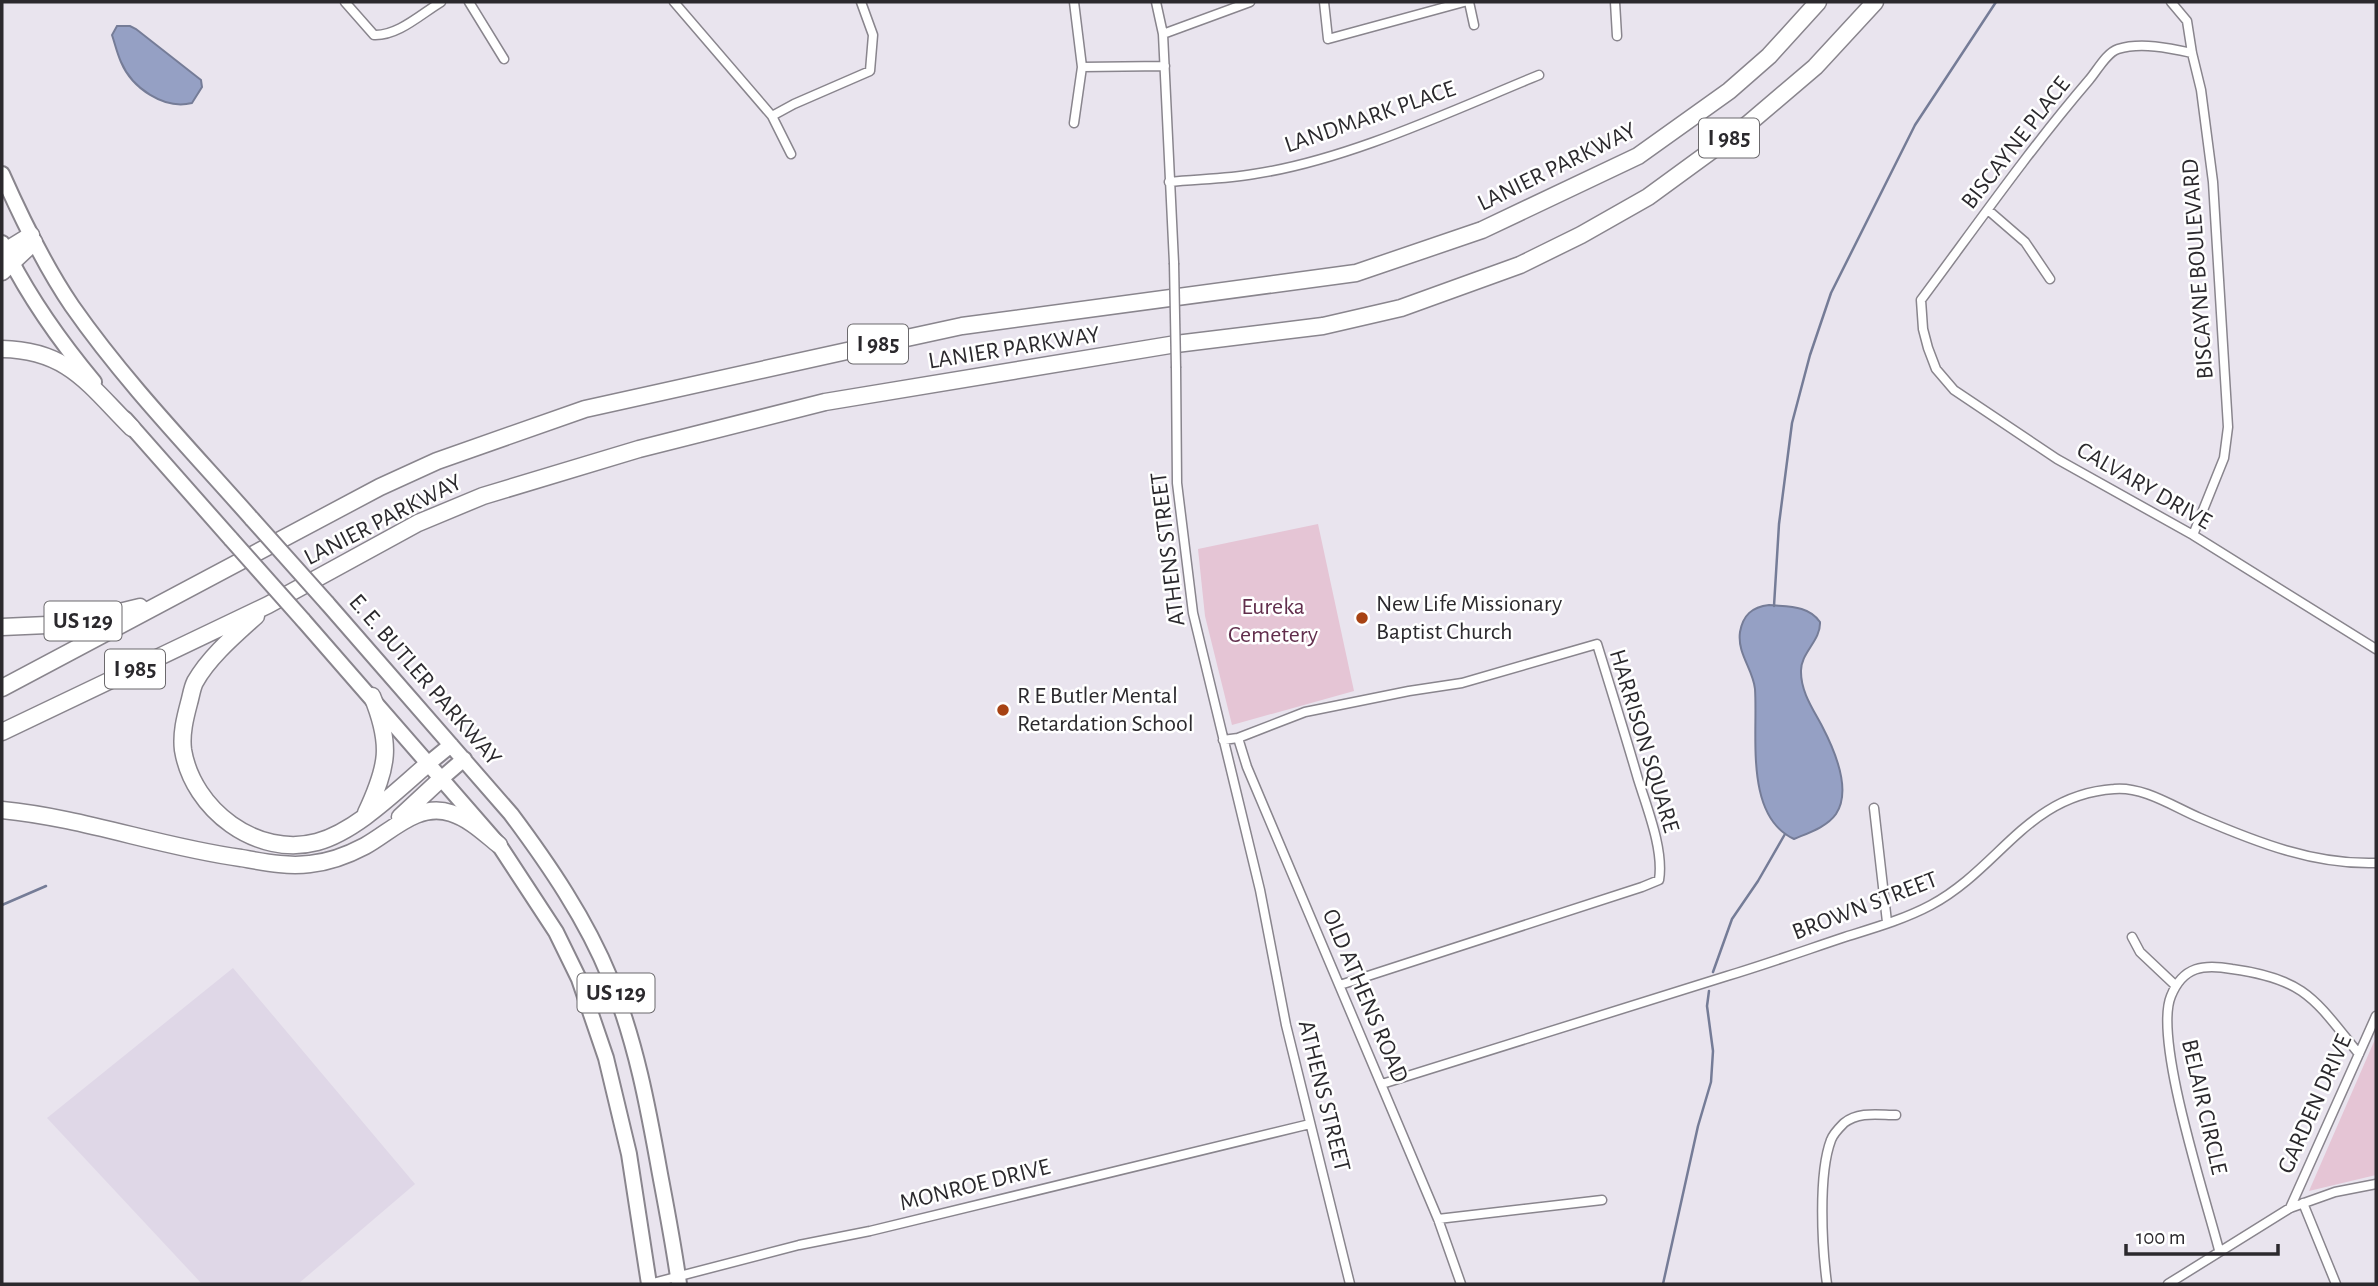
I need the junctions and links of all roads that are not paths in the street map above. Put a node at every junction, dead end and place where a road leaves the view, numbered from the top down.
1 (345, 2) edge
2 (441, 2) edge
3 (469, 2) edge
4 (674, 2) edge
5 (861, 2) edge
6 (1074, 2) edge
7 (1156, 2) edge
8 (1250, 2) edge
9 (1324, 2) edge
10 (1464, 2) edge
11 (1469, 2) edge
12 (1615, 2) edge
13 (1818, 2) edge
14 (1875, 2) edge
15 (2171, 2) edge
16 (1474, 25) dead end
17 (1163, 34) junction
18 (1618, 36) dead end
19 (2192, 53) junction
20 (504, 59) dead end
21 (1165, 66) junction
22 (1082, 67) junction
23 (1539, 75) dead end
24 (772, 117) junction
25 (1074, 123) dead end
26 (791, 154) dead end
27 (2, 173) edge
28 (1169, 182) junction
29 (1988, 210) junction
30 (33, 239) junction
31 (4, 256) edge
32 (2050, 279) dead end
33 (1923, 329) joint
34 (2, 349) edge
35 (132, 428) junction
36 (2193, 536) junction
37 (163, 602) junction
38 (268, 605) junction
39 (2, 627) edge
40 (2376, 649) edge
41 (2, 688) edge
42 (372, 696) junction
43 (2, 732) edge
44 (1238, 738) junction
45 (1223, 740) junction
46 (452, 745) junction
47 (464, 759) junction
48 (429, 763) junction
49 (442, 778) junction
50 (1874, 808) dead end
51 (2, 810) edge
52 (366, 815) junction
53 (381, 836) junction
54 (499, 845) junction
55 (2376, 863) edge
56 (1888, 922) junction
57 (2132, 937) dead end
58 (1340, 985) junction
59 (2176, 986) junction
60 (2376, 1016) edge
61 (2359, 1055) junction
62 (1382, 1084) junction
63 (1896, 1115) dead end
64 (1310, 1124) junction
65 (2376, 1184) edge
66 (1602, 1200) dead end
67 (2303, 1203) junction
68 (2290, 1208) junction
69 (1438, 1219) junction
70 (2219, 1250) junction
71 (679, 1281) edge
72 (649, 1284) edge
73 (1350, 1284) edge
74 (1461, 1284) edge
75 (1827, 1284) edge
76 (2168, 1284) edge
77 (2336, 1284) edge

1 - 2 street
3 - 20 street
4 - 24 street
5 - 24 street
6 - 22 street
7 - 17 street, ATHENS STREET
8 - 17 street
9 - 10 street
11 - 16 street
12 - 18 street
13 - 37 highway, LANIER PARKWAY / I 985
14 - 38 highway, LANIER PARKWAY / I 985
15 - 19 street, BISCAYNE BOULEVARD
17 - 21 street, ATHENS STREET
19 - 29 street, BISCAYNE PLACE
19 - 36 street, BISCAYNE BOULEVARD
21 - 22 street
21 - 28 street, ATHENS STREET
22 - 25 street
23 - 28 street, LANDMARK PLACE
24 - 26 street
27 - 30 highway, E. E. BUTLER PARKWAY
28 - 45 street, ATHENS STREET, bridge
29 - 32 street
29 - 33 street, BISCAYNE PLACE
30 - 31 highway
30 - 46 highway, E. E. BUTLER PARKWAY, bridge
31 - 35 highway, E. E. BUTLER PARKWAY
33 - 36 street, CALVARY DRIVE
34 - 35 highway, US 129
35 - 42 highway, E. E. BUTLER PARKWAY / US 129, bridge
36 - 40 street, CALVARY DRIVE
37 - 39 highway, US 129
37 - 41 highway, LANIER PARKWAY / I 985
38 - 43 highway, LANIER PARKWAY / I 985
38 - 52 highway
42 - 48 highway, E. E. BUTLER PARKWAY / US 129
42 - 52 highway
44 - 45 street
44 - 58 street, OLD ATHENS ROAD
44 - 58 street, HARRISON SQUARE
45 - 64 street, ATHENS STREET
46 - 47 highway, E. E. BUTLER PARKWAY / US 129
46 - 48 highway
47 - 49 highway
47 - 71 highway, E. E. BUTLER PARKWAY / US 129
48 - 49 highway, E. E. BUTLER PARKWAY / US 129
48 - 52 highway
49 - 53 highway
49 - 54 highway, E. E. BUTLER PARKWAY / US 129
50 - 56 street
51 - 53 highway
53 - 54 highway
54 - 72 highway, E. E. BUTLER PARKWAY / US 129
55 - 56 street, BROWN STREET
56 - 62 street, BROWN STREET
57 - 59 street
58 - 62 street, OLD ATHENS ROAD
59 - 61 street
59 - 70 street, BELAIR CIRCLE
60 - 61 street, GARDEN DRIVE
61 - 68 street, GARDEN DRIVE
62 - 69 street, OLD ATHENS ROAD
63 - 75 street
64 - 71 street, MONROE DRIVE
64 - 73 street, ATHENS STREET
65 - 67 street
66 - 69 street
67 - 68 street
67 - 77 street
68 - 70 street
69 - 74 street, OLD ATHENS ROAD
70 - 76 street
71 - 72 street, MONROE DRIVE

